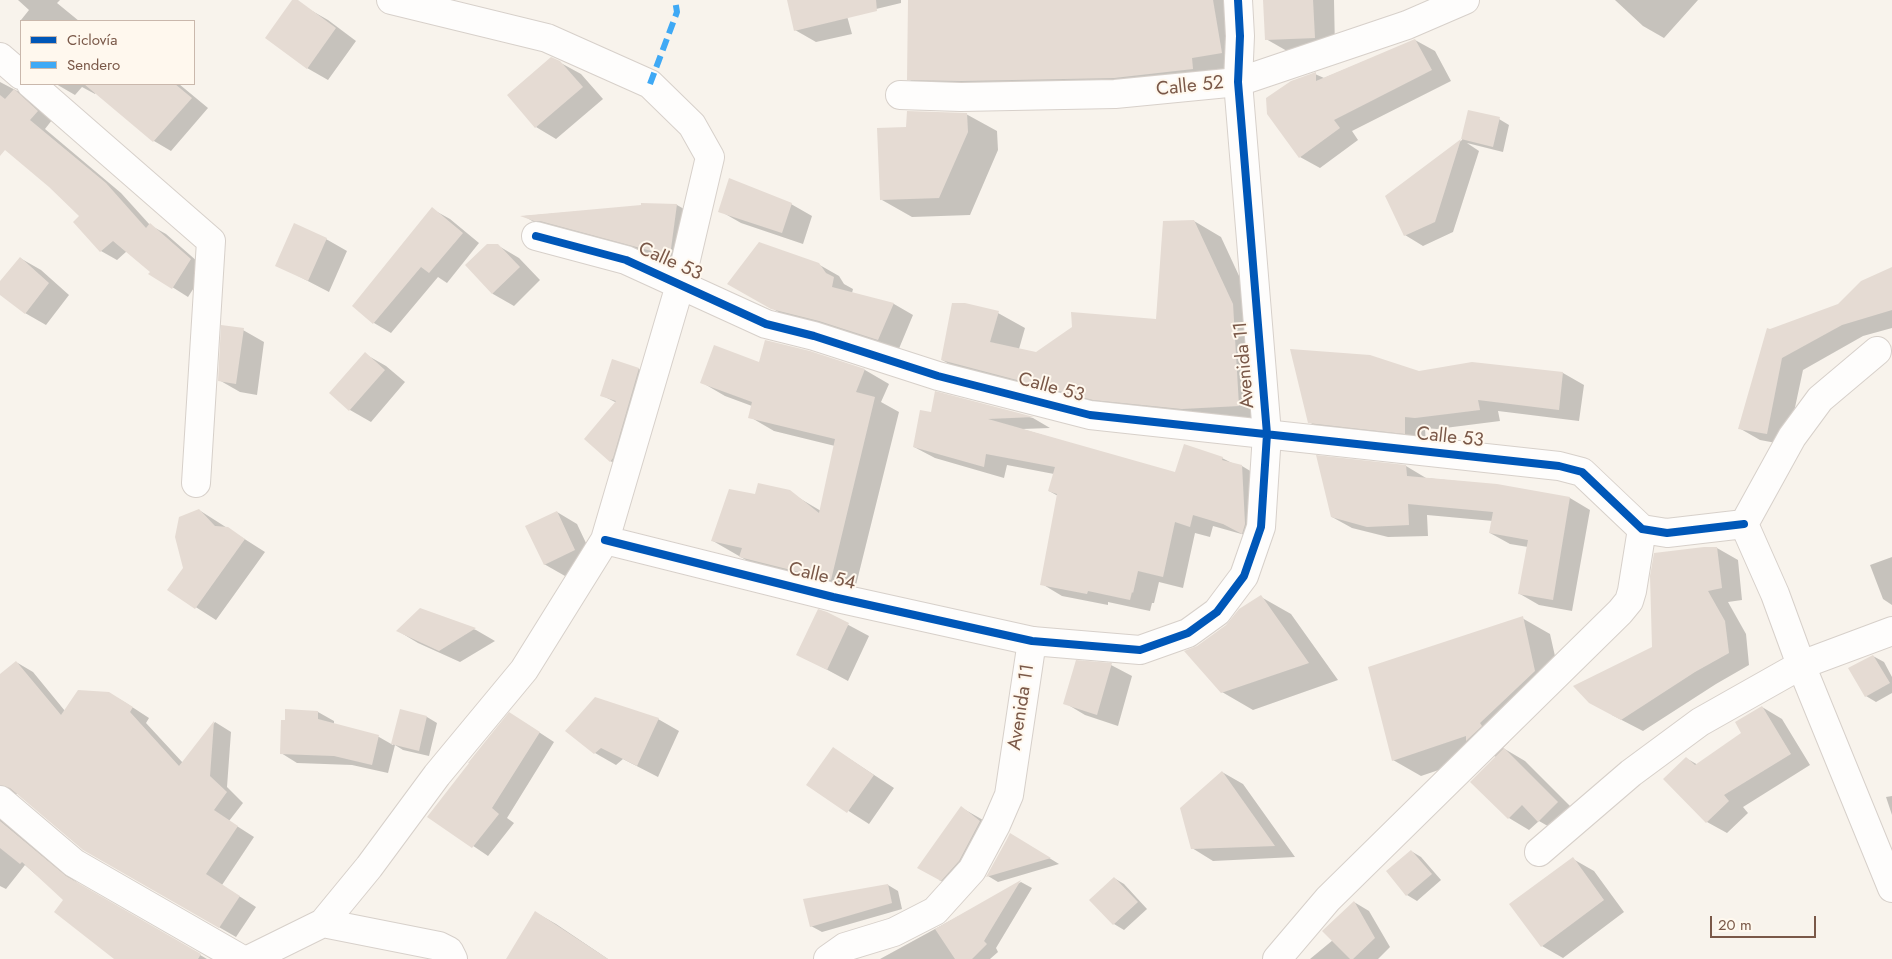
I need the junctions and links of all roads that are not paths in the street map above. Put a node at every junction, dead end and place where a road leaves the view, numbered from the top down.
1 (391, 0) edge
2 (1238, 0) edge
3 (1465, 0) edge
4 (0, 57) edge
5 (20, 74) edge
6 (1238, 82) junction
7 (32, 85) edge
8 (900, 95) dead end
9 (536, 236) dead end
10 (680, 284) junction
11 (1876, 352) dead end
12 (1267, 434) junction
13 (196, 483) dead end
14 (1744, 524) junction
15 (1642, 529) junction
16 (605, 540) junction
17 (1892, 630) edge
18 (1032, 641) junction
19 (1801, 665) junction
20 (0, 800) edge
21 (1539, 852) dead end
22 (1892, 888) edge
23 (323, 923) junction
24 (842, 955) edge
25 (240, 959) edge
26 (250, 959) edge
27 (453, 959) edge
28 (1277, 959) edge

1 - 10 street
2 - 6 street, Avenida 11
3 - 6 street, Calle 52
4 - 5 street
6 - 8 street, Calle 52
6 - 12 street, Avenida 11
7 - 13 street
9 - 10 street, Calle 53
10 - 12 street, Calle 53
10 - 16 street
11 - 14 street
12 - 15 street, Calle 53
12 - 18 street, Avenida 11
14 - 15 street
14 - 19 street
15 - 28 street
16 - 18 street, Calle 54
16 - 23 street
17 - 19 street
18 - 24 street, Avenida 11
19 - 21 street
19 - 22 street
20 - 25 street
23 - 26 street
23 - 27 street

